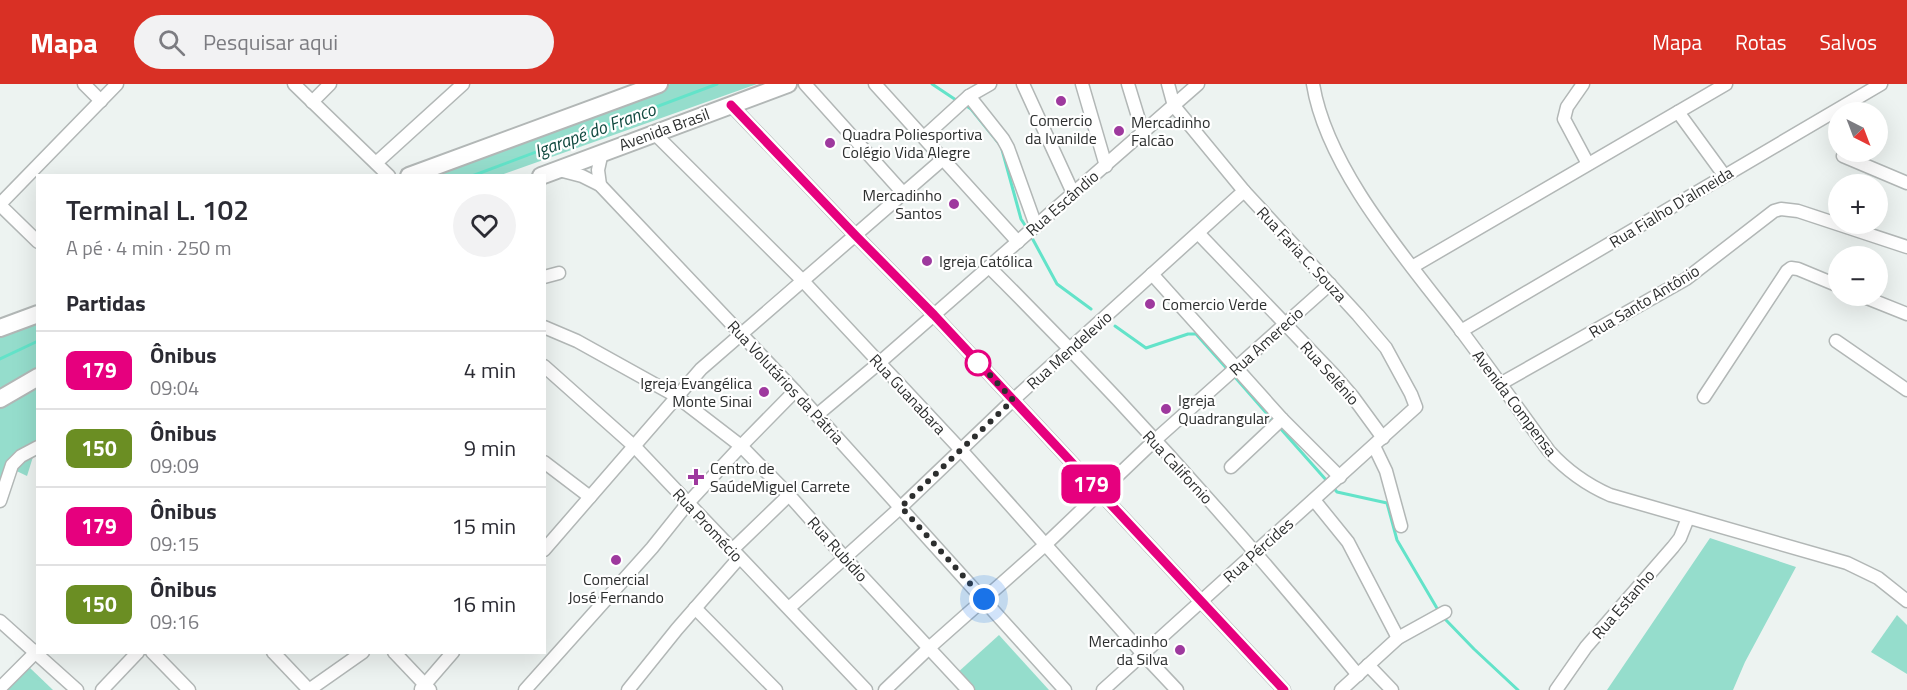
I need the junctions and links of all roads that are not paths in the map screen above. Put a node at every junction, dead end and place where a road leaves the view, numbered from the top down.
1 (84, 84) edge
2 (117, 84) edge
3 (294, 84) edge
4 (330, 84) edge
5 (463, 84) edge
6 (659, 84) edge
7 (788, 84) edge
8 (805, 84) edge
9 (875, 84) edge
10 (990, 84) edge
11 (1023, 84) edge
12 (1082, 84) edge
13 (1128, 84) edge
14 (1168, 84) edge
15 (1198, 84) edge
16 (1313, 84) edge
17 (1583, 84) edge
18 (1726, 84) edge
19 (1877, 85) edge
20 (969, 96) junction
21 (100, 101) junction
22 (312, 102) junction
23 (731, 105) junction
24 (1174, 106) junction
25 (1678, 112) junction
26 (654, 133) junction
27 (1143, 133) junction
28 (924, 137) junction
29 (602, 152) junction
30 (943, 159) junction
31 (1857, 162) edge
32 (376, 163) junction
33 (1588, 164) junction
34 (1106, 166) junction
35 (549, 173) edge
36 (387, 174) edge
37 (414, 174) edge
38 (1724, 176) junction
39 (1907, 183) edge
40 (600, 185) junction
41 (1244, 191) junction
42 (1073, 193) junction
43 (904, 194) junction
44 (0, 205) edge
45 (1036, 226) junction
46 (1198, 233) junction
47 (856, 236) junction
48 (36, 240) edge
49 (1018, 242) junction
50 (1907, 247) edge
51 (989, 267) junction
52 (1413, 267) junction
53 (559, 273) dead end
54 (1152, 273) junction
55 (546, 276) edge
56 (803, 280) junction
57 (1828, 281) edge
58 (1330, 284) junction
59 (1887, 306) edge
60 (1907, 314) edge
61 (36, 315) edge
62 (934, 315) junction
63 (1285, 324) junction
64 (0, 328) edge
65 (546, 328) edge
66 (1461, 331) junction
67 (742, 334) junction
68 (1836, 341) dead end
69 (1069, 350) junction
70 (879, 363) junction
71 (546, 368) edge
72 (1237, 368) junction
73 (36, 378) edge
74 (1500, 384) junction
75 (1907, 390) edge
76 (795, 391) junction
77 (676, 396) junction
78 (1704, 397) dead end
79 (0, 399) edge
80 (1013, 400) junction
81 (1414, 410) joint
82 (816, 415) junction
83 (1282, 419) junction
84 (1154, 441) junction
85 (1378, 442) junction
86 (741, 446) junction
87 (635, 447) junction
88 (36, 448) edge
89 (960, 450) junction
90 (546, 463) edge
91 (1231, 467) dead end
92 (1340, 477) junction
93 (1099, 493) junction
94 (789, 495) junction
95 (590, 496) junction
96 (1314, 500) junction
97 (0, 501) edge
98 (688, 503) junction
99 (901, 507) junction
100 (1688, 518) junction
101 (1401, 526) dead end
102 (546, 544) edge
103 (1045, 545) junction
104 (1256, 552) junction
105 (736, 554) junction
106 (845, 558) junction
107 (984, 599) junction
108 (1907, 601) edge
109 (1201, 602) junction
110 (695, 608) junction
111 (789, 608) junction
112 (1445, 612) dead end
113 (0, 621) edge
114 (1398, 638) junction
115 (930, 647) junction
116 (36, 650) edge
117 (36, 652) edge
118 (40, 654) edge
119 (136, 654) edge
120 (154, 654) edge
121 (275, 654) edge
122 (360, 654) edge
123 (396, 654) edge
124 (451, 654) edge
125 (1143, 654) junction
126 (1368, 665) junction
127 (1358, 675) junction
128 (0, 688) edge
129 (425, 688) edge
130 (77, 690) edge
131 (102, 690) edge
132 (189, 690) edge
133 (309, 690) edge
134 (525, 690) edge
135 (628, 690) edge
136 (776, 690) edge
137 (866, 690) edge
138 (885, 690) edge
139 (969, 690) edge
140 (1065, 690) edge
141 (1103, 690) edge
142 (1177, 690) edge
143 (1284, 690) edge
144 (1341, 690) edge
145 (1392, 690) edge
146 (1556, 690) edge

1 - 21 street
2 - 21 street
3 - 22 street
4 - 22 street
5 - 32 street
6 - 37 highway
7 - 23 highway, Avenida Brasil
8 - 43 street
9 - 28 street
10 - 20 street
11 - 42 street
12 - 34 street
13 - 27 street
14 - 24 street
15 - 24 street, Rua Escândio
16 - 52 street, Avenida Compensa
17 - 33 street
18 - 25 street
19 - 38 street, Rua Fialho D'almeida
20 - 28 street
20 - 45 street
21 - 44 street
22 - 32 street
23 - 26 highway, Avenida Brasil
23 - 47 street
24 - 27 street, Rua Escândio
24 - 41 street, Rua Faria C. Souza
25 - 33 street
25 - 38 street
26 - 29 highway, Avenida Brasil
26 - 56 street, Rua Guanabara
27 - 34 street, Rua Escândio
28 - 30 street
29 - 35 highway, Avenida Brasil
29 - 40 street
30 - 43 street
30 - 49 street
31 - 39 street
32 - 36 street
33 - 52 street
34 - 42 street, Rua Escândio
35 - 40 street, Rua Volutários da Pátria
38 - 66 street, Rua Fialho D'almeida
40 - 67 street, Rua Volutários da Pátria
41 - 46 street, Rua Mendelevio
41 - 58 street, Rua Faria C. Souza
42 - 45 street, Rua Escândio
43 - 47 street
44 - 48 street
45 - 49 street, Rua Escândio
46 - 54 street, Rua Mendelevio
46 - 63 street, Rua Selênio
47 - 56 street
47 - 62 street
49 - 51 street, Rua Escândio
50 - 74 street, Rua Santo Antônio
51 - 62 street, Rua Escândio
51 - 69 street, Rua Californio
52 - 66 street, Avenida Compensa
53 - 55 street
54 - 69 street, Rua Mendelevio
54 - 72 street
56 - 67 street
56 - 70 street, Rua Guanabara
57 - 78 street
58 - 63 street, Rua Amerecio
58 - 81 street, Rua Faria C. Souza
59 - 60 street
61 - 64 highway
62 - 70 street, Rua Escândio
62 - 80 street
63 - 72 street, Rua Amerecio
63 - 85 street, Rua Selênio
65 - 77 street, Rua Rubidio
66 - 74 street, Avenida Compensa
67 - 76 street, Rua Volutários da Pátria
67 - 77 street
68 - 75 street
69 - 80 street, Rua Mendelevio
69 - 84 street, Rua Californio
70 - 82 street, Rua Escândio
70 - 89 street, Rua Guanabara
71 - 87 street, Rua Promécio
72 - 83 street
72 - 84 street, Rua Amerecio
73 - 79 highway
74 - 100 street, Avenida Compensa
76 - 82 street, Rua Volutários da Pátria
76 - 86 street
77 - 86 street, Rua Rubidio
77 - 87 street
80 - 89 street, Rua Mendelevio
80 - 93 street
81 - 85 street, Rua Pércides
82 - 99 street, Rua Volutários da Pátria
83 - 91 street
83 - 92 street
84 - 93 street, Rua Amerecio
84 - 104 street, Rua Californio
85 - 92 street, Rua Pércides
85 - 101 street, Rua Selênio
86 - 94 street, Rua Rubidio
86 - 98 street
87 - 95 street
87 - 98 street, Rua Promécio
88 - 97 street
89 - 99 street, Rua Mendelevio
89 - 103 street, Rua Guanabara
90 - 95 street
92 - 96 street, Rua Pércides
93 - 103 street, Rua Amerecio
93 - 109 street
94 - 105 street
94 - 106 street, Rua Rubidio
95 - 102 street
96 - 104 street, Rua Pércides
96 - 114 street
98 - 105 street, Rua Promécio
98 - 134 street
99 - 106 street, Rua Mendelevio
99 - 107 street, Rua Volutários da Pátria
100 - 108 street, Avenida Compensa
100 - 146 street, Rua Estanho
103 - 107 street, Rua Amerecio
103 - 125 street, Rua Guanabara
104 - 109 street, Rua Pércides
104 - 127 street, Rua Californio
105 - 110 street
105 - 111 street, Rua Promécio
106 - 111 street, Rua Mendelevio
106 - 115 street, Rua Rubidio
107 - 115 street, Rua Amerecio
107 - 140 street, Rua Volutários da Pátria
109 - 125 street, Rua Pércides
109 - 143 street
110 - 135 street
110 - 136 street
111 - 137 street, Rua Promécio
112 - 114 street
113 - 116 street
114 - 126 street
115 - 138 street, Rua Amerecio
115 - 139 street, Rua Rubidio
117 - 128 street
118 - 130 street
119 - 131 street
120 - 132 street
121 - 133 street
122 - 133 street
123 - 129 street
124 - 129 street
125 - 141 street, Rua Pércides
125 - 142 street, Rua Guanabara
126 - 127 street
126 - 145 street
127 - 144 street

